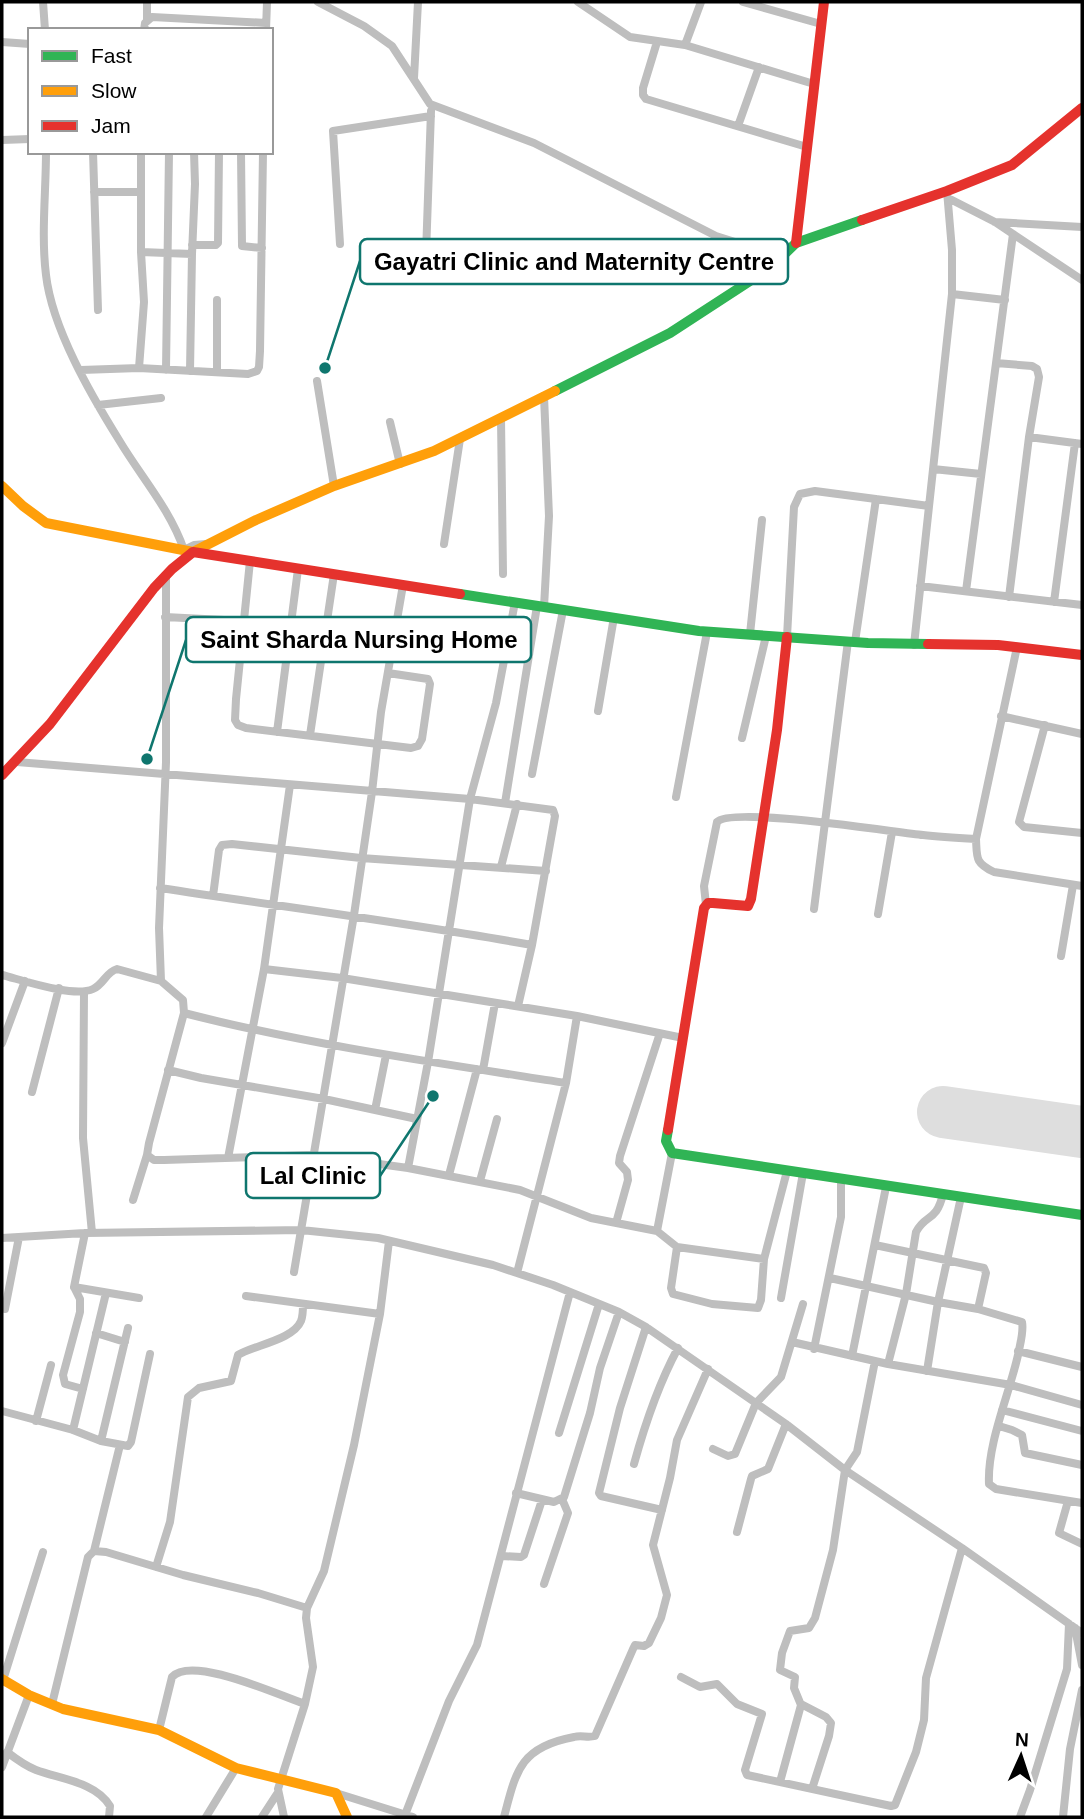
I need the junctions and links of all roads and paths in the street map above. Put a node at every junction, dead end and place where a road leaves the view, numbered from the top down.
1 (43, 2) edge
2 (147, 2) edge
3 (267, 2) edge
4 (318, 2) edge
5 (418, 2) edge
6 (578, 2) edge
7 (701, 2) edge
8 (743, 2) edge
9 (824, 2) edge
10 (147, 19) junction
11 (821, 24) junction
12 (246, 26) edge
13 (266, 27) edge
14 (45, 28) edge
15 (145, 28) edge
16 (2, 42) edge
17 (657, 42) junction
18 (28, 44) edge
19 (684, 45) junction
20 (759, 67) junction
21 (414, 78) junction
22 (814, 85) junction
23 (430, 104) junction
24 (1082, 108) edge
25 (431, 116) junction
26 (738, 126) junction
27 (28, 139) edge
28 (2, 140) edge
29 (807, 147) junction
30 (46, 154) edge
31 (93, 154) edge
32 (141, 154) edge
33 (169, 154) edge
34 (194, 154) edge
35 (219, 154) edge
36 (241, 154) edge
37 (264, 154) edge
38 (94, 192) junction
39 (141, 192) junction
40 (948, 195) junction
41 (995, 222) junction
42 (1082, 226) edge
43 (1013, 234) junction
44 (796, 243) junction
45 (340, 244) dead end
46 (262, 248) junction
47 (192, 250) junction
48 (141, 252) junction
49 (168, 253) junction
50 (426, 254) dead end
51 (782, 257) junction
52 (1082, 280) edge
53 (952, 294) junction
54 (217, 300) dead end
55 (1005, 300) junction
56 (98, 310) dead end
57 (996, 363) junction
58 (139, 368) junction
59 (80, 370) junction
60 (166, 370) junction
61 (190, 371) junction
62 (217, 372) junction
63 (317, 381) dead end
64 (544, 396) junction
65 (161, 398) dead end
66 (98, 405) junction
67 (501, 418) junction
68 (390, 422) dead end
69 (1029, 437) junction
70 (460, 439) junction
71 (1079, 443) edge
72 (400, 464) junction
73 (933, 469) junction
74 (981, 474) junction
75 (2, 486) edge
76 (334, 486) junction
77 (876, 499) junction
78 (929, 506) junction
79 (762, 520) dead end
80 (444, 544) dead end
81 (189, 551) junction
82 (250, 561) junction
83 (298, 569) junction
84 (166, 572) junction
85 (503, 574) dead end
86 (334, 575) junction
87 (403, 585) junction
88 (920, 586) junction
89 (966, 592) junction
90 (1009, 597) junction
91 (1054, 602) junction
92 (514, 603) junction
93 (1082, 606) edge
94 (541, 607) junction
95 (563, 610) junction
96 (165, 617) junction
97 (614, 617) junction
98 (244, 621) junction
99 (707, 632) junction
100 (750, 635) junction
101 (766, 636) junction
102 (787, 637) junction
103 (852, 642) junction
104 (914, 645) junction
105 (1017, 647) junction
106 (1082, 654) edge
107 (388, 673) junction
108 (598, 711) dead end
109 (1001, 716) junction
110 (1045, 726) junction
111 (277, 732) junction
112 (1082, 734) edge
113 (310, 736) junction
114 (742, 738) dead end
115 (376, 744) junction
116 (17, 762) junction
117 (165, 774) junction
118 (532, 774) dead end
119 (2, 775) edge
120 (290, 785) junction
121 (372, 792) junction
122 (676, 797) dead end
123 (470, 799) junction
124 (505, 803) junction
125 (517, 804) junction
126 (765, 818) junction
127 (825, 823) junction
128 (892, 832) junction
129 (1082, 833) edge
130 (976, 839) junction
131 (280, 847) junction
132 (361, 858) junction
133 (459, 864) junction
134 (500, 867) junction
135 (547, 871) junction
136 (1078, 886) edge
137 (160, 888) junction
138 (212, 896) junction
139 (706, 905) junction
140 (274, 906) junction
141 (814, 909) dead end
142 (878, 914) dead end
143 (354, 915) junction
144 (448, 932) junction
145 (532, 945) junction
146 (1061, 956) dead end
147 (264, 969) junction
148 (2, 975) edge
149 (342, 978) junction
150 (25, 981) junction
151 (161, 981) junction
152 (59, 988) junction
153 (84, 992) junction
154 (438, 995) junction
155 (495, 1003) junction
156 (518, 1006) junction
157 (184, 1013) junction
158 (577, 1016) junction
159 (253, 1031) junction
160 (660, 1033) junction
161 (683, 1038) junction
162 (2, 1044) edge
163 (333, 1045) junction
164 (386, 1055) junction
165 (428, 1062) junction
166 (168, 1070) junction
167 (480, 1070) junction
168 (566, 1083) junction
169 (243, 1085) junction
170 (32, 1091) dead end
171 (324, 1099) junction
172 (375, 1110) junction
173 (417, 1119) junction
174 (497, 1119) dead end
175 (672, 1153) junction
176 (147, 1155) junction
177 (314, 1155) junction
178 (228, 1158) junction
179 (408, 1168) junction
180 (787, 1171) junction
181 (803, 1173) junction
182 (449, 1175) junction
183 (841, 1179) junction
184 (480, 1181) junction
185 (886, 1187) junction
186 (943, 1194) junction
187 (538, 1196) junction
188 (961, 1197) junction
189 (133, 1200) dead end
190 (1082, 1215) edge
191 (616, 1223) junction
192 (301, 1230) junction
193 (657, 1231) junction
194 (88, 1233) junction
195 (19, 1237) junction
196 (2, 1238) edge
197 (389, 1241) junction
198 (875, 1245) junction
199 (677, 1247) junction
200 (912, 1253) junction
201 (764, 1259) junction
202 (949, 1261) junction
203 (294, 1272) dead end
204 (517, 1273) junction
205 (830, 1278) junction
206 (74, 1287) junction
207 (868, 1287) junction
208 (570, 1292) junction
209 (106, 1293) junction
210 (906, 1294) junction
211 (246, 1296) dead end
212 (139, 1298) dead end
213 (781, 1298) dead end
214 (938, 1302) junction
215 (303, 1304) junction
216 (599, 1304) junction
217 (803, 1304) dead end
218 (5, 1309) dead end
219 (978, 1309) junction
220 (619, 1312) junction
221 (380, 1314) junction
222 (646, 1327) junction
223 (128, 1328) dead end
224 (96, 1333) junction
225 (125, 1342) junction
226 (792, 1342) junction
227 (678, 1348) junction
228 (814, 1349) junction
229 (1018, 1351) junction
230 (150, 1354) dead end
231 (852, 1356) junction
232 (875, 1361) junction
233 (888, 1364) junction
234 (51, 1365) dead end
235 (1082, 1367) edge
236 (708, 1369) junction
237 (927, 1371) junction
238 (1011, 1385) junction
239 (83, 1389) junction
240 (756, 1403) junction
241 (1082, 1405) edge
242 (1002, 1410) junction
243 (2, 1411) edge
244 (36, 1421) junction
245 (786, 1424) junction
246 (999, 1426) junction
247 (73, 1430) junction
248 (1082, 1431) edge
249 (559, 1433) dead end
250 (101, 1441) junction
251 (120, 1445) junction
252 (713, 1449) dead end
253 (634, 1464) dead end
254 (1082, 1465) edge
255 (845, 1471) junction
256 (516, 1493) junction
257 (562, 1499) junction
258 (542, 1500) junction
259 (1068, 1501) junction
260 (1082, 1503) edge
261 (662, 1510) junction
262 (737, 1532) dead end
263 (1082, 1544) edge
264 (962, 1548) junction
265 (94, 1551) junction
266 (43, 1552) dead end
267 (501, 1556) junction
268 (156, 1567) junction
269 (544, 1584) dead end
270 (307, 1608) junction
271 (1075, 1628) edge
272 (1082, 1665) edge
273 (681, 1677) dead end
274 (2, 1679) edge
275 (1082, 1690) edge
276 (29, 1695) junction
277 (52, 1704) junction
278 (305, 1704) junction
279 (801, 1704) junction
280 (159, 1730) junction
281 (7, 1752) junction
282 (2, 1767) edge
283 (236, 1768) junction
284 (780, 1782) junction
285 (279, 1786) junction
286 (812, 1789) junction
287 (335, 1793) junction
288 (409, 1816) edge
289 (109, 1817) edge
290 (206, 1817) edge
291 (262, 1817) edge
292 (284, 1817) edge
293 (347, 1817) edge
294 (504, 1817) edge
295 (1020, 1817) edge
296 (1063, 1817) edge

1 - 14 street
2 - 10 street
3 - 13 street
4 - 21 street
5 - 21 street
6 - 17 street
7 - 19 street
8 - 11 street
9 - 11 street
10 - 12 street
10 - 15 street
11 - 22 street
12 - 13 street
16 - 18 street
17 - 19 street
17 - 26 street
19 - 20 street
20 - 22 street
20 - 26 street
21 - 23 street
22 - 29 street
23 - 25 street
23 - 51 street
24 - 40 street
25 - 45 street
25 - 50 street
26 - 29 street
27 - 28 street
29 - 44 street
30 - 59 street
31 - 38 street
32 - 39 street
33 - 49 street
34 - 47 street
35 - 47 street
36 - 46 street
37 - 46 street
38 - 39 street
38 - 56 street
39 - 48 street
40 - 41 street
40 - 44 street
40 - 53 street
41 - 42 street
41 - 43 street
43 - 52 street
43 - 55 street
44 - 51 street
46 - 62 street
47 - 49 street
47 - 61 street
48 - 49 street
48 - 58 street
49 - 60 street
51 - 64 street
53 - 55 street
53 - 73 street
54 - 62 street
55 - 57 street
57 - 69 street
57 - 74 street
58 - 59 street
58 - 60 street
59 - 66 street
60 - 61 street
61 - 62 street
63 - 76 street
64 - 67 street
64 - 94 street
65 - 66 street
66 - 81 street
67 - 70 street
67 - 85 street
68 - 72 street
69 - 71 street
69 - 90 street
70 - 72 street
70 - 80 street
71 - 91 street
72 - 76 street
73 - 74 street
73 - 78 street
74 - 89 street
75 - 81 street
76 - 81 street
77 - 78 street
77 - 102 street
77 - 103 street
78 - 88 street
79 - 100 street
81 - 82 street
81 - 84 street
82 - 83 street
82 - 98 street
83 - 86 street
83 - 111 street
84 - 96 street
84 - 116 street
86 - 87 street
86 - 113 street
87 - 92 street
87 - 107 street
88 - 89 street
88 - 104 street
89 - 90 street
90 - 91 street
91 - 93 street
92 - 94 street
92 - 123 street
94 - 95 street
94 - 124 street
95 - 97 street
95 - 118 street
96 - 98 street
96 - 117 street
97 - 99 street
97 - 108 street
98 - 111 street
99 - 100 street
99 - 122 street
100 - 101 street
101 - 102 street
101 - 114 street
102 - 103 street
102 - 126 street
103 - 104 street
103 - 127 street
104 - 105 street
105 - 106 street
105 - 109 street
107 - 115 street
107 - 115 street
109 - 110 street
109 - 130 street
110 - 112 street
110 - 129 street
111 - 113 street
113 - 115 street
115 - 121 street
116 - 117 street
116 - 119 street
117 - 120 street
117 - 137 street
120 - 121 street
120 - 131 street
121 - 123 street
121 - 132 street
123 - 124 street
123 - 133 street
124 - 125 street
125 - 134 street
125 - 135 street
126 - 127 street
126 - 139 street
126 - 139 street
127 - 128 street
127 - 141 street
128 - 130 street
128 - 142 street
130 - 136 street
131 - 132 street
131 - 138 street
131 - 140 street
132 - 133 street
132 - 143 street
133 - 134 street
133 - 144 street
134 - 135 street
135 - 145 street
136 - 146 street
137 - 138 street
137 - 151 street
138 - 140 street
139 - 161 street
140 - 143 street
140 - 147 street
143 - 144 street
143 - 149 street
144 - 145 street
144 - 154 street
145 - 156 street
147 - 149 street
147 - 159 street
148 - 150 street
149 - 154 street
149 - 163 street
150 - 152 street
150 - 162 street
151 - 153 street
151 - 157 street
152 - 153 street
152 - 170 street
153 - 194 street
154 - 155 street
154 - 165 street
155 - 156 street
155 - 167 street
156 - 158 street
157 - 159 street
157 - 166 street
158 - 160 street
158 - 168 street
159 - 163 street
159 - 169 street
160 - 161 street
160 - 191 street
161 - 175 street
163 - 164 street
163 - 171 street
164 - 165 street
164 - 172 street
165 - 167 street
165 - 173 street
166 - 169 street
166 - 176 street
167 - 168 street
167 - 182 street
168 - 187 street
169 - 171 street
169 - 178 street
171 - 172 street
171 - 177 street
172 - 173 street
173 - 179 street
174 - 184 street
175 - 180 street
175 - 193 street
176 - 178 street
176 - 189 street
177 - 178 street
177 - 179 street
177 - 192 street
179 - 182 street
180 - 181 street
180 - 201 street
181 - 183 street
181 - 213 street
182 - 184 street
183 - 185 street
183 - 205 street
184 - 187 street
185 - 186 street
185 - 198 street
186 - 188 street
186 - 200 street
187 - 191 street
187 - 204 street
188 - 190 street
188 - 202 street
191 - 193 street
192 - 194 street
192 - 197 street
192 - 203 street
193 - 199 street
194 - 195 street
194 - 206 street
195 - 196 street
195 - 218 street
197 - 204 street
197 - 221 street
198 - 200 street
198 - 207 street
199 - 201 street
199 - 201 street
200 - 202 street
200 - 210 street
202 - 214 street
202 - 219 street
204 - 208 street
205 - 207 street
205 - 228 street
206 - 209 street
206 - 239 street
207 - 210 street
207 - 231 street
208 - 216 street
208 - 256 street
209 - 212 street
209 - 224 street
210 - 214 street
210 - 233 street
211 - 215 street
214 - 219 street
214 - 237 street
215 - 221 street
215 - 268 street
216 - 220 street
216 - 249 street
217 - 226 street
219 - 229 street
220 - 222 street
220 - 257 street
221 - 270 street
222 - 227 street
222 - 261 street
223 - 225 street
224 - 225 street
224 - 239 street
225 - 250 street
226 - 228 street
226 - 240 street
227 - 236 street
227 - 253 street
228 - 231 street
229 - 235 street
229 - 238 street
230 - 251 street
231 - 232 street
232 - 233 street
232 - 255 street
233 - 237 street
234 - 244 street
236 - 240 street
236 - 261 street
237 - 238 street
238 - 241 street
238 - 242 street
239 - 247 street
240 - 245 street
240 - 252 street
242 - 246 street
242 - 248 street
243 - 244 street
244 - 247 street
245 - 255 street
245 - 262 street
246 - 254 street
246 - 259 street
247 - 250 street
250 - 251 street
251 - 265 street
255 - 264 street
255 - 279 street
256 - 258 street
256 - 267 street
257 - 258 street
257 - 269 street
258 - 267 street
259 - 260 street
259 - 263 street
261 - 294 street
264 - 271 street
264 - 286 street
265 - 268 street
265 - 277 street
266 - 274 street
267 - 288 street
268 - 270 street
270 - 278 street
271 - 272 street
271 - 295 street
273 - 284 street
274 - 276 street
275 - 296 street
276 - 277 street
276 - 281 street
277 - 280 street
278 - 280 street
278 - 285 street
279 - 284 street
279 - 286 street
280 - 283 street
281 - 282 street
281 - 289 street
283 - 285 street
283 - 290 street
284 - 286 street
285 - 287 street
285 - 291 street
285 - 292 street
287 - 288 street
287 - 293 street

